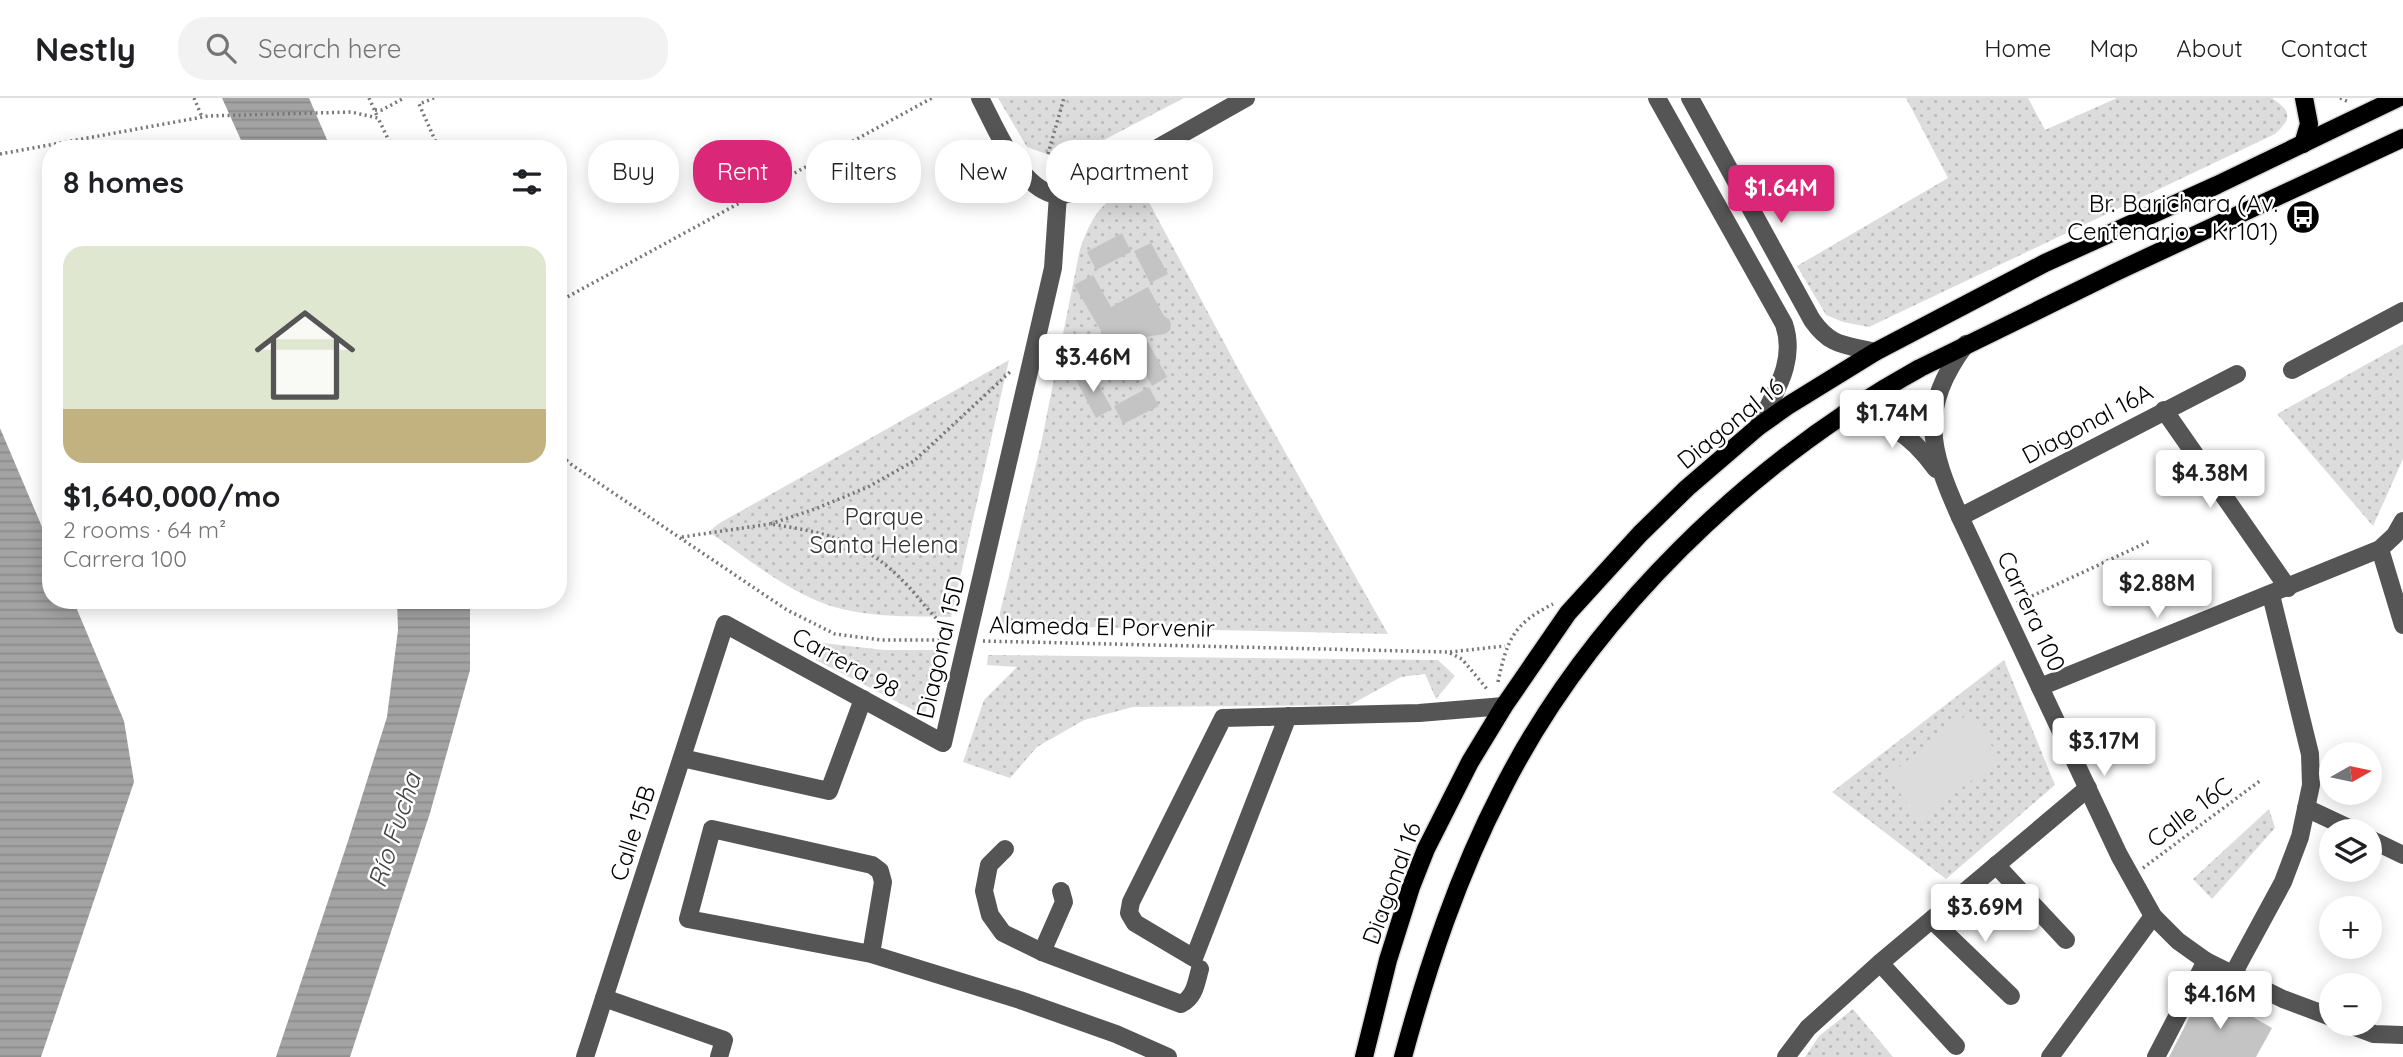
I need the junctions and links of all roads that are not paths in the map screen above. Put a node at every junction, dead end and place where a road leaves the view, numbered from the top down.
1 (980, 98) edge
2 (1246, 98) edge
3 (1657, 98) edge
4 (1690, 98) edge
5 (2304, 98) edge
6 (2396, 101) edge
7 (2403, 138) edge
8 (1172, 140) edge
9 (2303, 144) junction
10 (1726, 166) junction
11 (1703, 179) junction
12 (1046, 191) edge
13 (1057, 203) edge
14 (2403, 310) edge
15 (1966, 344) junction
16 (1875, 352) junction
17 (2292, 370) dead end
18 (2237, 374) dead end
19 (2164, 410) junction
20 (1844, 414) junction
21 (1758, 427) junction
22 (1943, 480) junction
23 (1960, 517) junction
24 (2403, 521) edge
25 (2380, 549) junction
26 (2288, 588) junction
27 (2271, 595) junction
28 (725, 624) joint
29 (2403, 625) edge
30 (2040, 687) junction
31 (863, 699) junction
32 (1498, 701) junction
33 (1288, 716) junction
34 (943, 743) joint
35 (682, 758) junction
36 (2088, 788) junction
37 (2306, 808) junction
38 (2329, 819) edge
39 (2382, 845) edge
40 (1005, 849) dead end
41 (2403, 855) edge
42 (1996, 865) junction
43 (1061, 891) dead end
44 (2153, 916) junction
45 (1931, 920) junction
46 (2066, 940) dead end
47 (1042, 952) junction
48 (871, 954) junction
49 (2206, 961) junction
50 (1880, 963) junction
51 (1200, 969) dead end
52 (2232, 976) junction
53 (2011, 996) dead end
54 (604, 998) junction
55 (2319, 1012) edge
56 (2382, 1034) edge
57 (2403, 1035) edge
58 (1956, 1046) dead end
59 (721, 1049) edge
60 (585, 1057) edge
61 (1168, 1057) edge
62 (1364, 1057) edge
63 (1403, 1057) edge
64 (1786, 1057) edge
65 (2050, 1057) edge
66 (2156, 1057) edge

1 - 12 street
2 - 8 street
3 - 11 street
4 - 10 street
5 - 9 main road
6 - 9 main road, Diagonal 16
7 - 15 main road
9 - 16 main road, Diagonal 16
10 - 11 street
10 - 16 street
11 - 21 street
13 - 34 street, Diagonal 15D
14 - 17 street
15 - 20 main road
15 - 22 street, Carrera 100
16 - 21 main road, Diagonal 16
18 - 19 street, Diagonal 16A
19 - 23 street, Diagonal 16A
19 - 26 street
20 - 22 street, Carrera 100
20 - 63 main road
21 - 32 main road, Diagonal 16
22 - 23 street, Carrera 100
23 - 30 street, Carrera 100
24 - 25 street
25 - 26 street
25 - 29 street
26 - 27 street
27 - 30 street
27 - 37 street
28 - 31 street, Carrera 98
28 - 35 street, Calle 15B
30 - 36 street, Carrera 100
31 - 34 street, Carrera 98
31 - 35 street
32 - 33 street
32 - 62 main road, Diagonal 16
33 - 33 street
35 - 54 street, Calle 15B
36 - 42 street
36 - 44 street, Carrera 100
37 - 38 street
37 - 52 street
39 - 41 street
40 - 47 street
42 - 45 street
42 - 46 street
43 - 47 street
44 - 49 street, Carrera 100
44 - 65 street
45 - 50 street
45 - 53 street
47 - 51 street
48 - 48 street
48 - 61 street
49 - 52 street, Carrera 100
49 - 66 street
50 - 58 street
50 - 64 street
52 - 55 street, Carrera 100
54 - 59 street
54 - 60 street, Calle 15B
56 - 57 street

